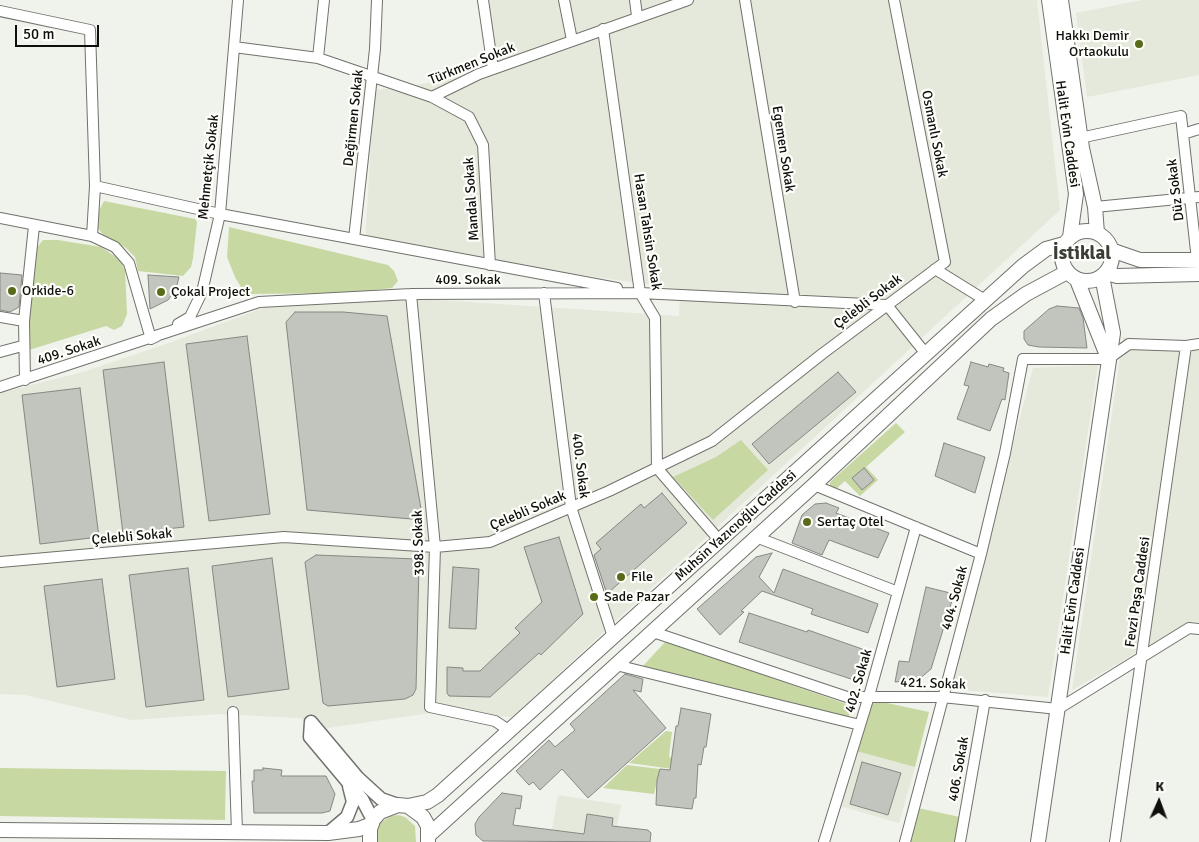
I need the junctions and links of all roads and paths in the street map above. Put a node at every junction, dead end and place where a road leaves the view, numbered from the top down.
1 (238, 0) edge
2 (324, 0) edge
3 (377, 0) edge
4 (483, 0) edge
5 (564, 0) edge
6 (635, 0) edge
7 (688, 0) edge
8 (745, 0) edge
9 (894, 0) edge
10 (1049, 0) edge
11 (1061, 0) edge
12 (0, 11) edge
13 (638, 16) junction
14 (603, 29) junction
15 (572, 40) junction
16 (234, 47) junction
17 (318, 58) junction
18 (493, 69) junction
19 (372, 76) junction
20 (432, 97) junction
21 (1199, 129) edge
22 (1183, 134) junction
23 (1080, 138) junction
24 (95, 186) junction
25 (1195, 197) edge
26 (1095, 207) junction
27 (220, 214) junction
28 (0, 218) edge
29 (34, 226) junction
30 (1097, 233) junction
31 (92, 236) junction
32 (354, 239) junction
33 (1067, 241) junction
34 (1111, 250) junction
35 (1198, 264) edge
36 (490, 265) junction
37 (935, 269) junction
38 (1104, 274) junction
39 (1072, 276) junction
40 (640, 293) junction
41 (411, 294) junction
42 (544, 294) junction
43 (985, 300) junction
44 (794, 302) junction
45 (887, 305) junction
46 (0, 317) edge
47 (24, 322) junction
48 (151, 340) junction
49 (1199, 344) edge
50 (22, 346) junction
51 (1186, 346) junction
52 (0, 352) edge
53 (926, 354) junction
54 (1108, 359) junction
55 (25, 380) junction
56 (0, 387) edge
57 (657, 468) junction
58 (814, 485) junction
59 (571, 507) junction
60 (916, 527) junction
61 (756, 537) junction
62 (720, 541) junction
63 (435, 548) junction
64 (981, 554) junction
65 (0, 562) edge
66 (898, 592) junction
67 (1199, 628) edge
68 (653, 632) junction
69 (612, 637) junction
70 (1142, 659) junction
71 (616, 665) junction
72 (869, 696) junction
73 (942, 697) junction
74 (985, 700) junction
75 (1058, 710) junction
76 (233, 712) dead end
77 (860, 725) junction
78 (510, 730) junction
79 (348, 784) junction
80 (403, 806) junction
81 (372, 822) junction
82 (0, 830) edge
83 (237, 832) junction
84 (328, 833) junction
85 (431, 840) edge
86 (370, 842) edge
87 (824, 842) edge
88 (905, 842) edge
89 (960, 842) edge
90 (1038, 842) edge
91 (1115, 842) edge

1 - 16 street, Mehmetçik Sokak
2 - 17 street
3 - 19 street, Değirmen Sokak
4 - 18 street
5 - 15 street
6 - 13 street
7 - 13 street, Türkmen Sokak
8 - 44 street, Egemen Sokak
9 - 37 street, Osmanlı Sokak
10 - 33 main road, Halit Evin Caddesi
11 - 23 main road, Halit Evin Caddesi
12 - 24 street
13 - 14 street, Türkmen Sokak
14 - 15 street, Türkmen Sokak
14 - 40 street, Hasan Tahsin Sokak
15 - 18 street, Türkmen Sokak
16 - 17 street, Türkmen Sokak
16 - 27 street, Mehmetçik Sokak
17 - 19 street, Türkmen Sokak
18 - 20 street, Türkmen Sokak
19 - 20 street, Türkmen Sokak
19 - 32 street, Değirmen Sokak
20 - 36 street, Mandal Sokak
21 - 22 street
22 - 23 street, Düz Sokak
22 - 25 street, Düz Sokak
23 - 26 main road, Halit Evin Caddesi
24 - 27 street
24 - 31 street
25 - 26 street
25 - 35 street, Düz Sokak
26 - 30 main road, Halit Evin Caddesi
27 - 32 street
27 - 48 street, Mehmetçik Sokak
28 - 29 street
29 - 31 street
29 - 47 street
30 - 33 main road
30 - 34 main road
31 - 48 street
32 - 36 street
33 - 39 main road
33 - 43 main road, Muhsin Yazıcıoğlu Caddesi
34 - 35 main road
34 - 38 main road
35 - 38 main road
36 - 40 street
37 - 43 street
37 - 45 street, Çelebli Sokak
38 - 39 main road
38 - 54 main road, Halit Evin Caddesi
39 - 54 main road, Halit Evin Caddesi
39 - 58 main road, Muhsin Yazıcıoğlu Caddesi
40 - 42 street, 409. Sokak
40 - 44 street, 409. Sokak
40 - 57 street, Hasan Tahsin Sokak
41 - 42 street, 409. Sokak
41 - 48 street, 409. Sokak
41 - 63 street, 398. Sokak
42 - 59 street, 400. Sokak
43 - 53 main road, Muhsin Yazıcıoğlu Caddesi
44 - 45 street, 409. Sokak
45 - 53 street
45 - 57 street, Çelebli Sokak
46 - 47 street
47 - 50 street
48 - 55 street, 409. Sokak
49 - 51 street
50 - 52 street
50 - 55 street
51 - 54 street
51 - 70 street, Fevzi Paşa Caddesi
53 - 62 main road, Muhsin Yazıcıoğlu Caddesi
54 - 64 street, 404. Sokak
54 - 75 main road, Halit Evin Caddesi
55 - 56 street, 409. Sokak
57 - 59 street, Çelebli Sokak
57 - 62 street
58 - 60 street
58 - 61 main road, Muhsin Yazıcıoğlu Caddesi
59 - 63 street, Çelebli Sokak
59 - 69 street, 400. Sokak
60 - 64 street
60 - 66 street, 402. Sokak
61 - 66 street
61 - 68 main road, Muhsin Yazıcıoğlu Caddesi
62 - 69 main road, Muhsin Yazıcıoğlu Caddesi
63 - 65 street, Çelebli Sokak
63 - 78 street, 398. Sokak
64 - 73 street, 404. Sokak
66 - 72 street, 402. Sokak
67 - 70 street
68 - 71 main road, Muhsin Yazıcıoğlu Caddesi
68 - 72 street, 421. Sokak
69 - 78 main road, Muhsin Yazıcıoğlu Caddesi
70 - 75 street
70 - 91 street, Fevzi Paşa Caddesi
71 - 77 street
71 - 85 main road, Muhsin Yazıcıoğlu Caddesi
72 - 73 street, 421. Sokak
72 - 77 street, 402. Sokak
73 - 74 street, 421. Sokak
73 - 88 street, 404. Sokak
74 - 75 street, 421. Sokak
74 - 89 street, 406. Sokak
75 - 90 main road, Halit Evin Caddesi
76 - 83 street
77 - 87 street, 402. Sokak
78 - 80 main road, Muhsin Yazıcıoğlu Caddesi
79 - 80 street
79 - 81 street
79 - 84 street
80 - 81 main road, Muhsin Yazıcıoğlu Caddesi
80 - 85 main road
81 - 84 main road, Muhsin Yazıcıoğlu Caddesi
81 - 86 main road
82 - 83 main road, Muhsin Yazıcıoğlu Caddesi
83 - 84 main road, Muhsin Yazıcıoğlu Caddesi

